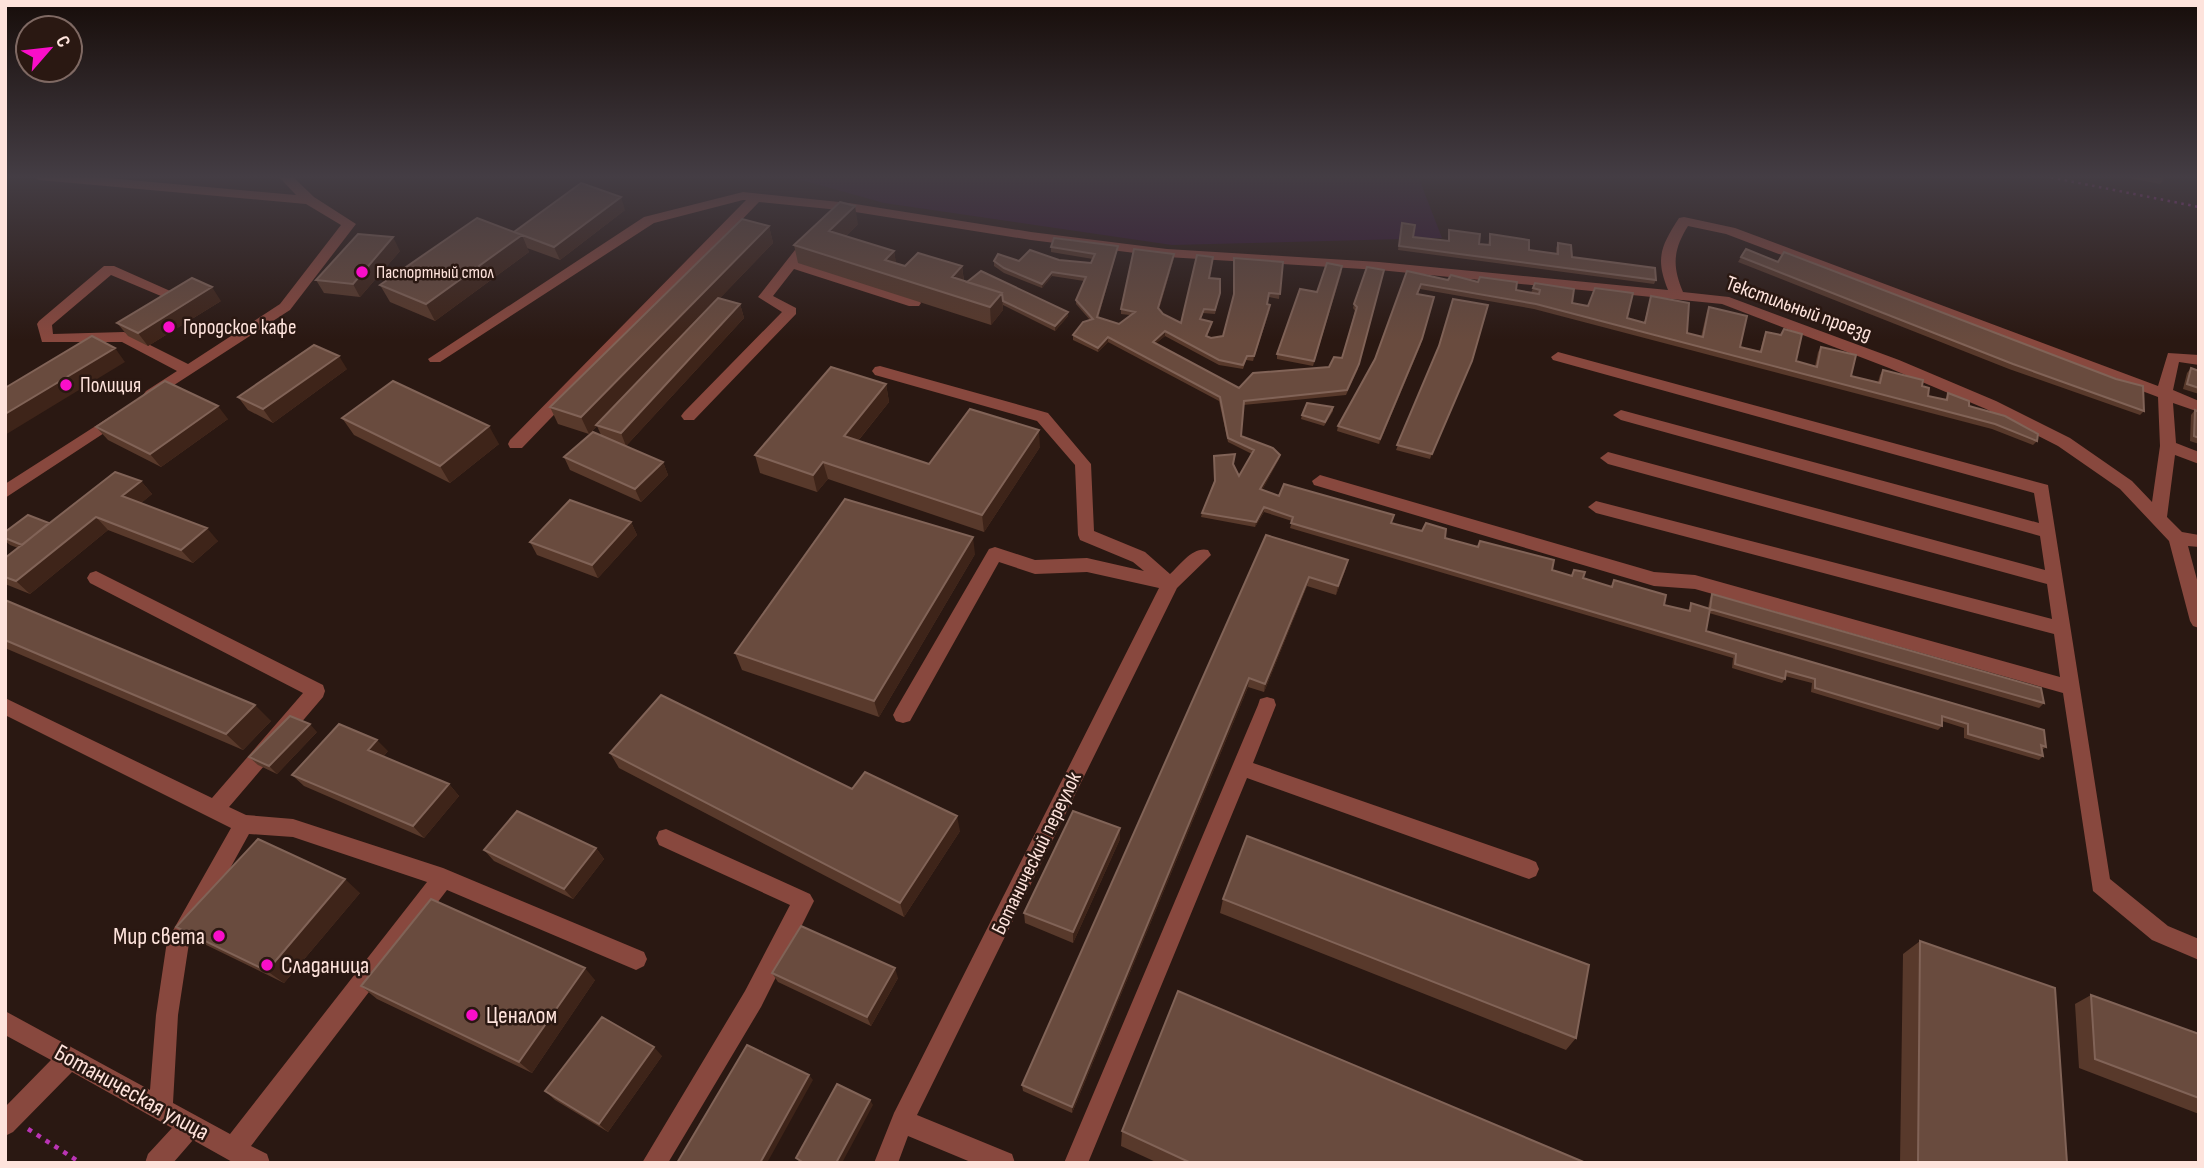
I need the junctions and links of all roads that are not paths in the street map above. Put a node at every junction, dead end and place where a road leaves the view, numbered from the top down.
1 (344, 231) edge
2 (633, 231) edge
3 (723, 231) edge
4 (819, 231) edge
5 (976, 231) edge
6 (1678, 231) edge
7 (1728, 231) edge
8 (792, 264) junction
9 (1676, 295) junction
10 (914, 303) edge
11 (157, 314) edge
12 (1558, 358) dead end
13 (435, 359) dead end
14 (2199, 360) edge
15 (188, 370) junction
16 (880, 371) dead end
17 (2165, 396) junction
18 (2199, 407) edge
19 (1621, 415) dead end
20 (689, 416) dead end
21 (516, 444) dead end
22 (2168, 446) junction
23 (1608, 458) dead end
24 (2199, 458) edge
25 (1320, 481) dead end
26 (5, 492) edge
27 (1596, 507) dead end
28 (2158, 518) junction
29 (2048, 532) junction
30 (2177, 538) junction
31 (2199, 541) edge
32 (1202, 555) dead end
33 (96, 579) dead end
34 (2056, 580) junction
35 (1170, 584) junction
36 (2199, 621) edge
37 (2063, 629) junction
38 (2071, 688) junction
39 (1267, 705) dead end
40 (5, 706) edge
41 (903, 715) dead end
42 (1241, 767) junction
43 (216, 808) junction
44 (244, 824) junction
45 (667, 838) dead end
46 (1528, 869) dead end
47 (443, 878) junction
48 (2199, 950) edge
49 (636, 959) dead end
50 (5, 1022) edge
51 (71, 1057) junction
52 (161, 1108) junction
53 (8, 1121) edge
54 (902, 1121) junction
55 (190, 1125) junction
56 (234, 1149) junction
57 (157, 1163) edge
58 (258, 1163) edge
59 (654, 1163) edge
60 (886, 1163) edge
61 (1003, 1163) edge
62 (1076, 1163) edge

1 - 15 street
2 - 13 street, Текстильный проезд
3 - 21 street
4 - 8 street
5 - 9 street, Текстильный проезд
6 - 9 street
7 - 17 street
8 - 10 street
8 - 20 street
9 - 28 street, Текстильный проезд
11 - 15 street
12 - 29 street
14 - 17 street
15 - 26 street
16 - 35 street
17 - 18 street
17 - 22 street
19 - 29 street
22 - 24 street
22 - 28 street
23 - 34 street
25 - 38 street
27 - 37 street
28 - 30 street, Текстильный проезд
29 - 34 street
30 - 31 street
30 - 36 street, Текстильный проезд
32 - 35 street, Ботанический переулок
33 - 43 street
34 - 37 street
35 - 41 street
35 - 54 street, Ботанический переулок
37 - 38 street
38 - 48 street
39 - 42 street
40 - 43 street
42 - 46 street
42 - 62 street
43 - 44 street
44 - 47 street
44 - 52 street
45 - 59 street
47 - 49 street
47 - 56 street
50 - 51 street, Ботаническая улица
51 - 52 street, Ботаническая улица
51 - 53 street
52 - 55 street, Ботаническая улица
54 - 60 street, Ботанический переулок
54 - 61 street
55 - 56 street, Ботаническая улица
55 - 57 street
56 - 58 street, Ботаническая улица

